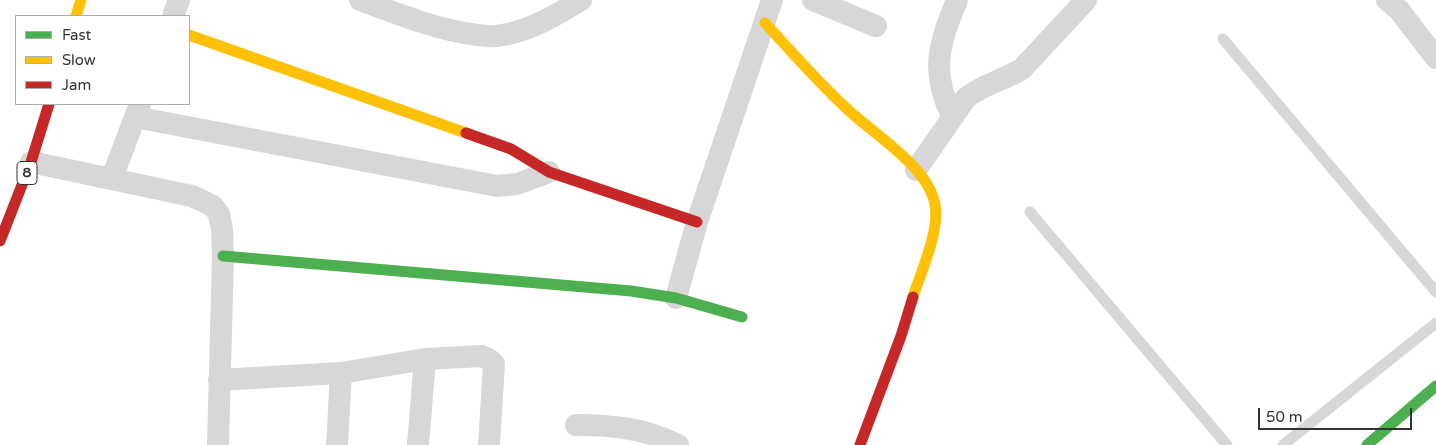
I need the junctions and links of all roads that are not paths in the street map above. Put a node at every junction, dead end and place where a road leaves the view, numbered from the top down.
1 (81, 0) edge
2 (180, 0) edge
3 (360, 0) edge
4 (581, 0) edge
5 (772, 0) edge
6 (813, 0) edge
7 (957, 0) edge
8 (1086, 0) edge
9 (1387, 0) edge
10 (76, 15) edge
11 (173, 15) edge
12 (765, 23) junction
13 (876, 26) dead end
14 (190, 34) edge
15 (1222, 39) dead end
16 (1436, 58) edge
17 (49, 105) edge
18 (138, 111) edge
19 (952, 116) junction
20 (31, 162) junction
21 (916, 170) junction
22 (549, 172) junction
23 (112, 178) junction
24 (1030, 212) dead end
25 (697, 222) junction
26 (0, 241) edge
27 (223, 256) junction
28 (1436, 292) edge
29 (676, 298) junction
30 (742, 317) dead end
31 (1436, 323) edge
32 (425, 359) junction
33 (341, 373) junction
34 (219, 380) junction
35 (1436, 386) edge
36 (576, 425) dead end
37 (218, 445) edge
38 (337, 445) edge
39 (418, 445) edge
40 (489, 445) edge
41 (678, 445) edge
42 (860, 445) edge
43 (1227, 445) edge
44 (1282, 445) edge
45 (1367, 445) edge

1 - 10 main road
2 - 11 street
3 - 4 street
5 - 12 street
6 - 13 street
7 - 19 street
8 - 19 street
9 - 16 street
12 - 21 main road
12 - 25 street
14 - 22 main road
15 - 28 lane
17 - 20 main road, 8
18 - 22 street
18 - 23 street
19 - 21 street
20 - 23 street
20 - 26 main road, 8
21 - 42 main road
22 - 25 main road
23 - 27 street
24 - 43 lane
25 - 29 street
27 - 29 main road
27 - 34 street
29 - 30 main road
31 - 44 lane
32 - 33 street
32 - 39 street
32 - 40 street
33 - 34 street
33 - 38 street
34 - 37 street
35 - 45 main road
36 - 41 street

